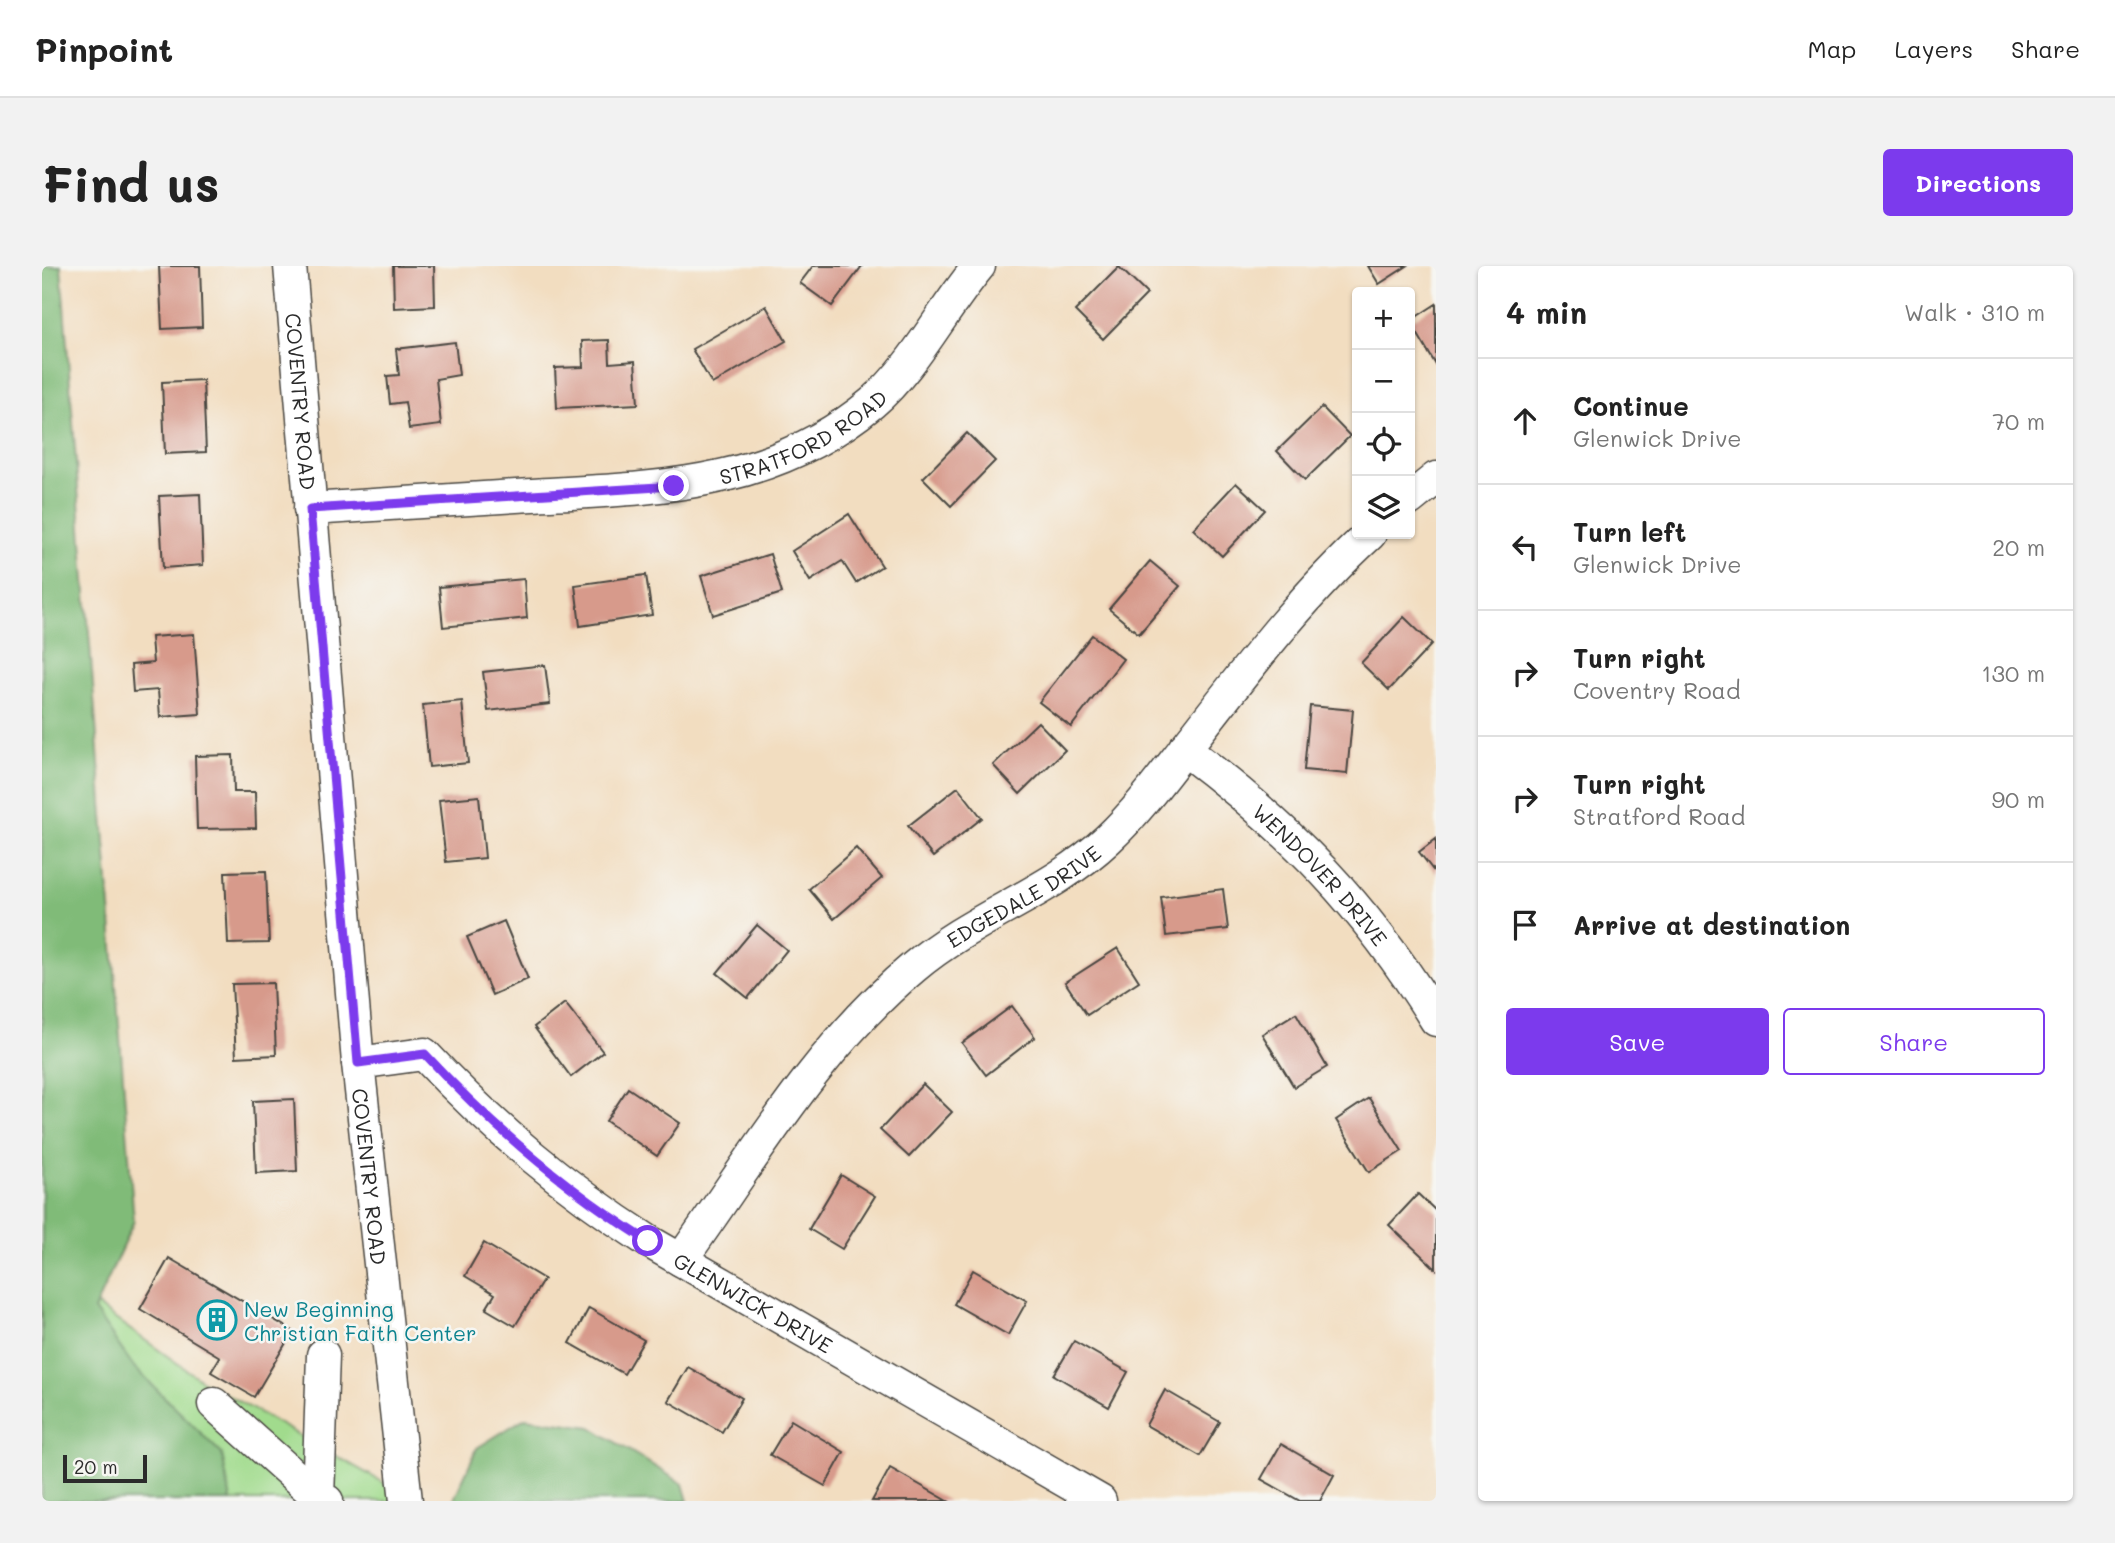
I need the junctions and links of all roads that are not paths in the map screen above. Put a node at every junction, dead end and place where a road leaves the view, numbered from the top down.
1 (290, 266) edge
2 (979, 266) edge
3 (1436, 478) edge
4 (1415, 495) edge
5 (310, 509) junction
6 (1365, 539) edge
7 (1184, 749) junction
8 (1436, 1020) edge
9 (358, 1063) junction
10 (681, 1261) junction
11 (323, 1355) dead end
12 (214, 1404) dead end
13 (322, 1499) edge
14 (406, 1501) edge
15 (1100, 1501) edge

1 - 5 street, COVENTRY ROAD
2 - 5 street, STRATFORD ROAD
3 - 4 street
5 - 9 street, COVENTRY ROAD
6 - 7 street, EDGEDALE DRIVE
7 - 8 street, WENDOVER DRIVE
7 - 10 street, EDGEDALE DRIVE
9 - 10 street, GLENWICK DRIVE
9 - 14 street, COVENTRY ROAD
10 - 15 street, GLENWICK DRIVE
11 - 13 street
12 - 13 street

